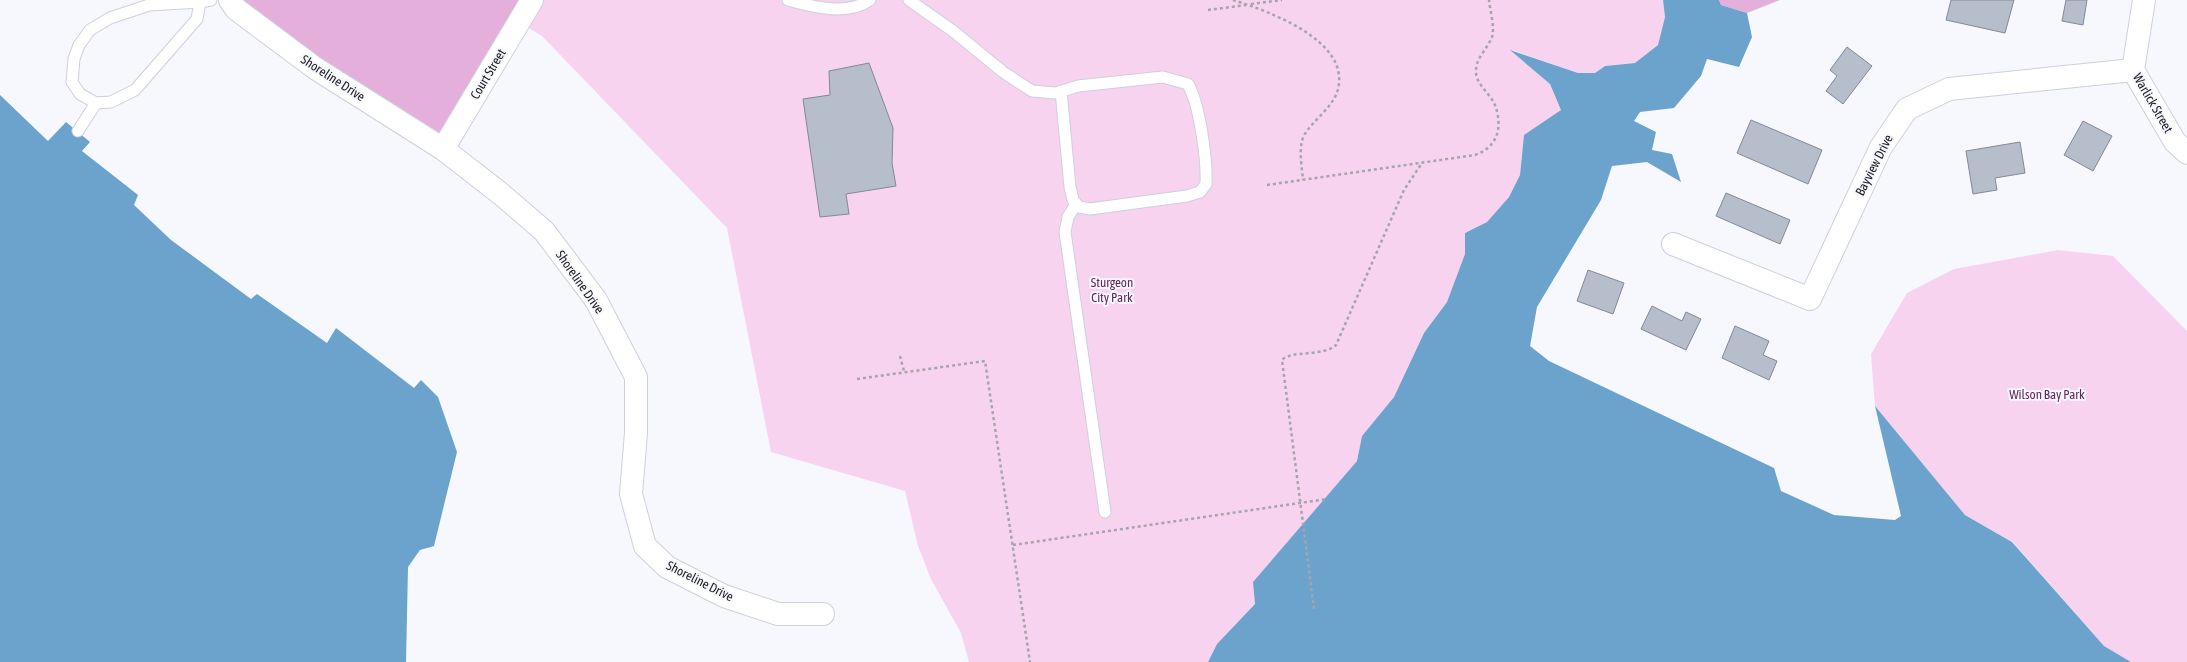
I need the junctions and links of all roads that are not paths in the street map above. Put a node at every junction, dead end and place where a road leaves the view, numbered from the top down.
1 (211, 0) edge
2 (230, 0) edge
3 (532, 0) edge
4 (788, 0) edge
5 (870, 0) edge
6 (909, 0) edge
7 (2144, 0) edge
8 (200, 2) junction
9 (2133, 70) junction
10 (1062, 91) junction
11 (96, 103) junction
12 (78, 131) dead end
13 (443, 149) junction
14 (2187, 152) edge
15 (1076, 204) junction
16 (1673, 244) dead end
17 (1105, 512) dead end
18 (823, 614) dead end

1 - 8 lane
2 - 13 street, Shoreline Drive
3 - 13 street, Court Street
4 - 5 lane
6 - 10 lane
7 - 9 street, Warlick Street
8 - 11 lane
8 - 11 lane
9 - 14 street, Warlick Street
9 - 16 street, Bayview Drive
10 - 15 lane
10 - 15 lane
11 - 12 lane
13 - 18 street, Shoreline Drive
15 - 17 lane

